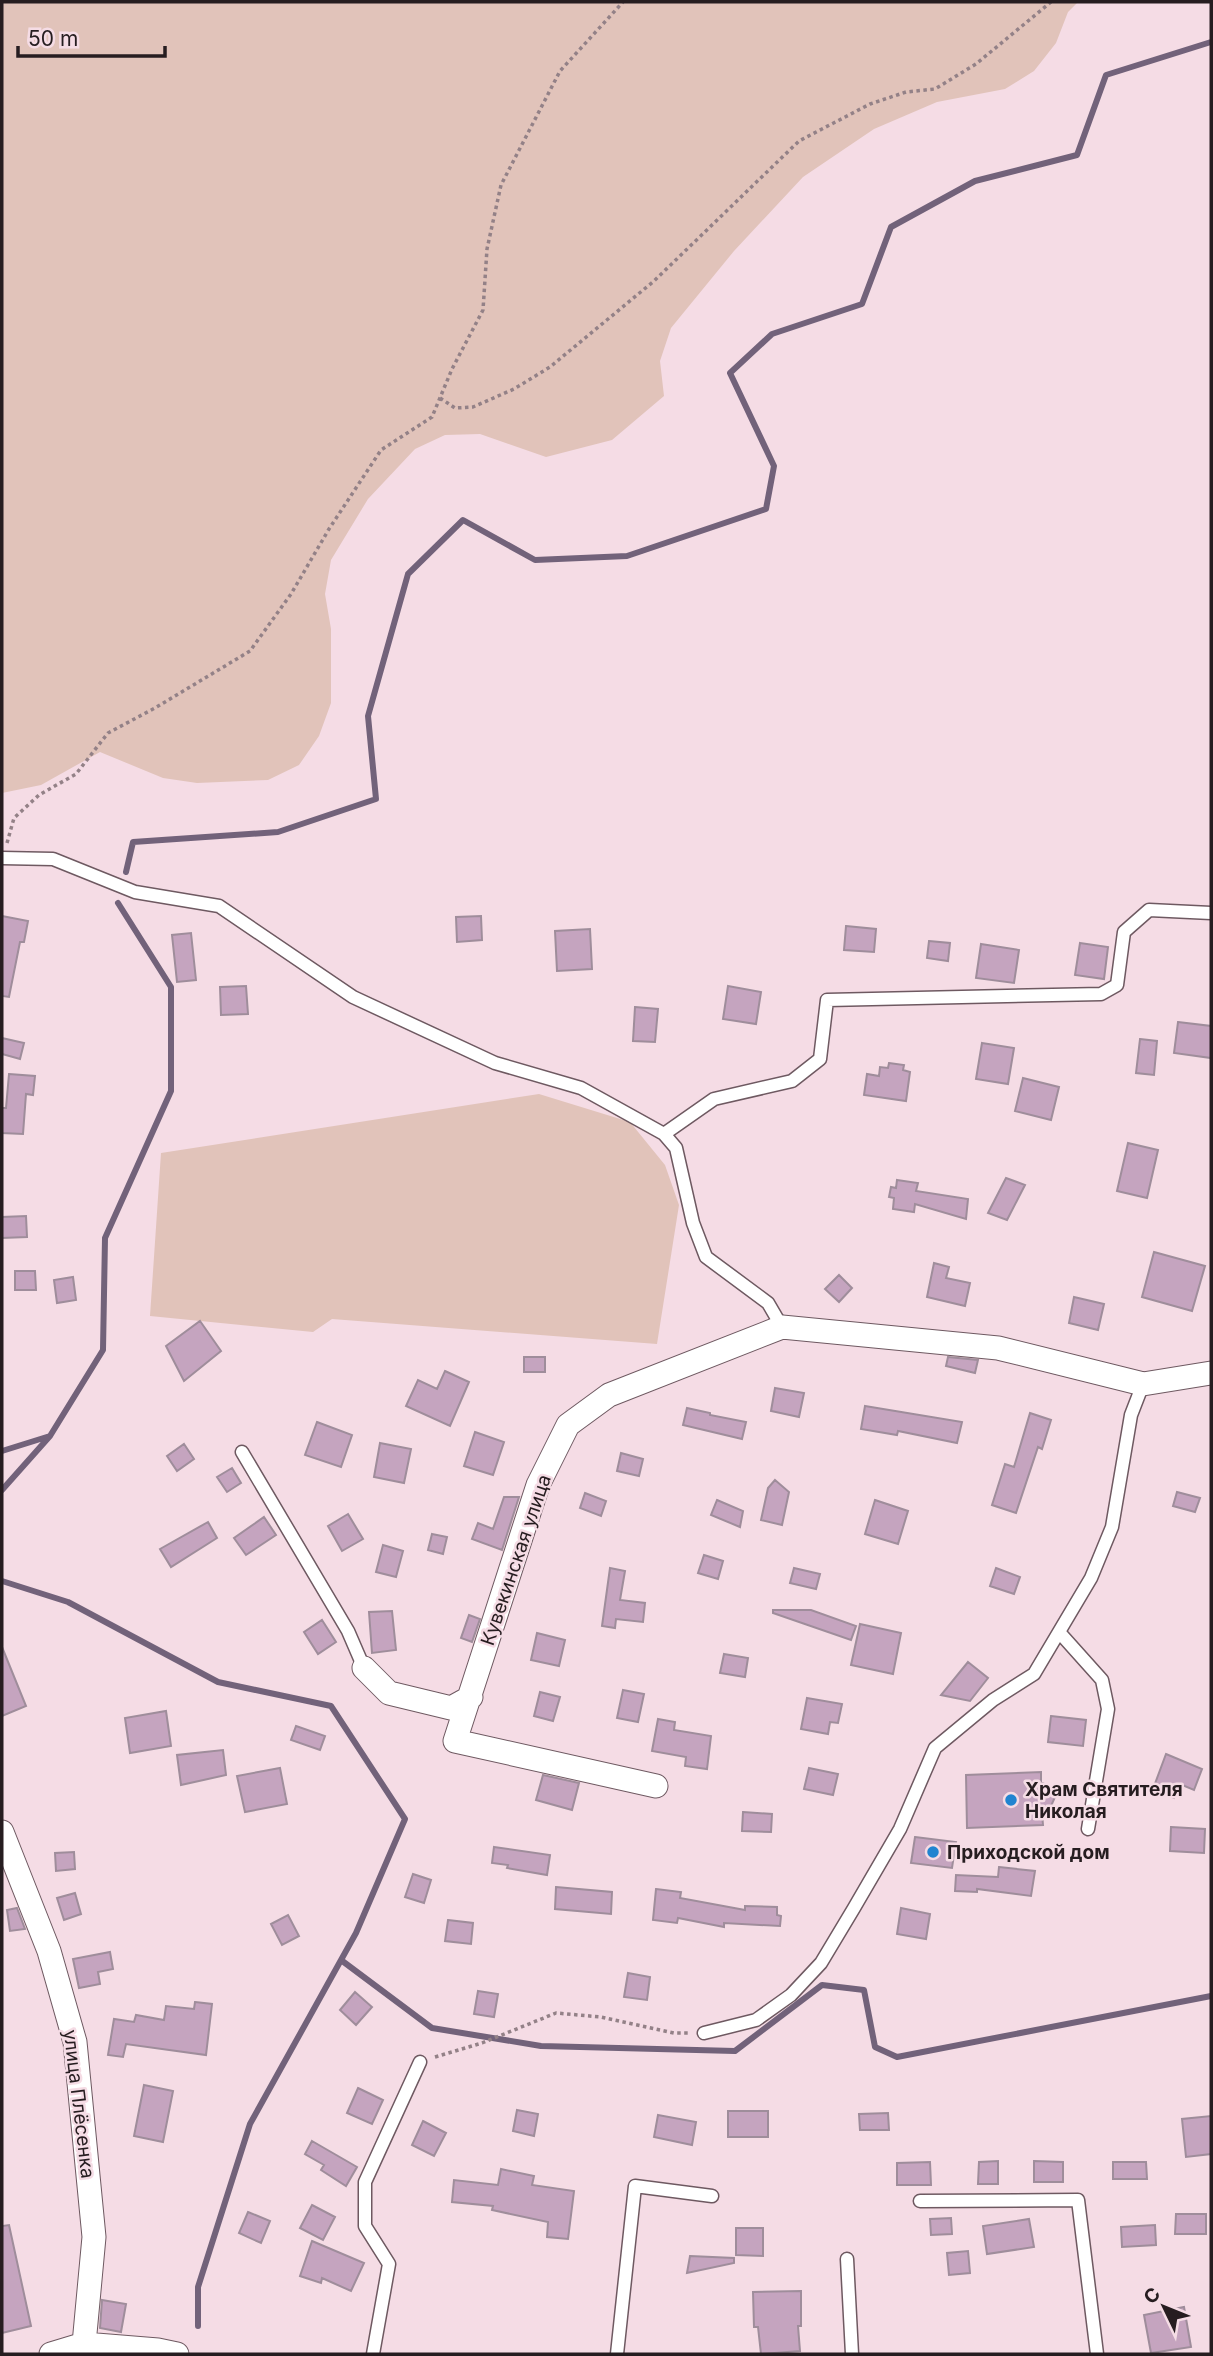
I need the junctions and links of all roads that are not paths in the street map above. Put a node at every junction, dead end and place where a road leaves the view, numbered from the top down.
1 (2, 858) edge
2 (1211, 914) edge
3 (664, 1133) junction
4 (782, 1327) junction
5 (1211, 1373) edge
6 (1143, 1384) junction
7 (242, 1452) dead end
8 (1059, 1632) junction
9 (364, 1668) joint
10 (471, 1697) junction
11 (656, 1786) dead end
12 (1088, 1829) dead end
13 (2, 1832) edge
14 (704, 2033) road end
15 (420, 2062) road end
16 (712, 2196) dead end
17 (920, 2201) dead end
18 (847, 2259) dead end
19 (84, 2344) junction
20 (51, 2354) edge
21 (177, 2354) edge
22 (373, 2354) edge
23 (617, 2354) edge
24 (852, 2354) edge
25 (1097, 2354) edge

1 - 3 lane
2 - 3 lane
3 - 4 lane
4 - 6 street, Кувекинская улица
4 - 10 street, Кувекинская улица
5 - 6 street, Кувекинская улица
6 - 8 lane
7 - 9 lane
8 - 12 lane
8 - 14 lane
9 - 10 street
10 - 11 street, Кувекинская улица
13 - 19 street, улица Плёсенка
15 - 22 lane
16 - 23 lane
17 - 25 lane
18 - 24 lane
19 - 20 street
19 - 21 street

